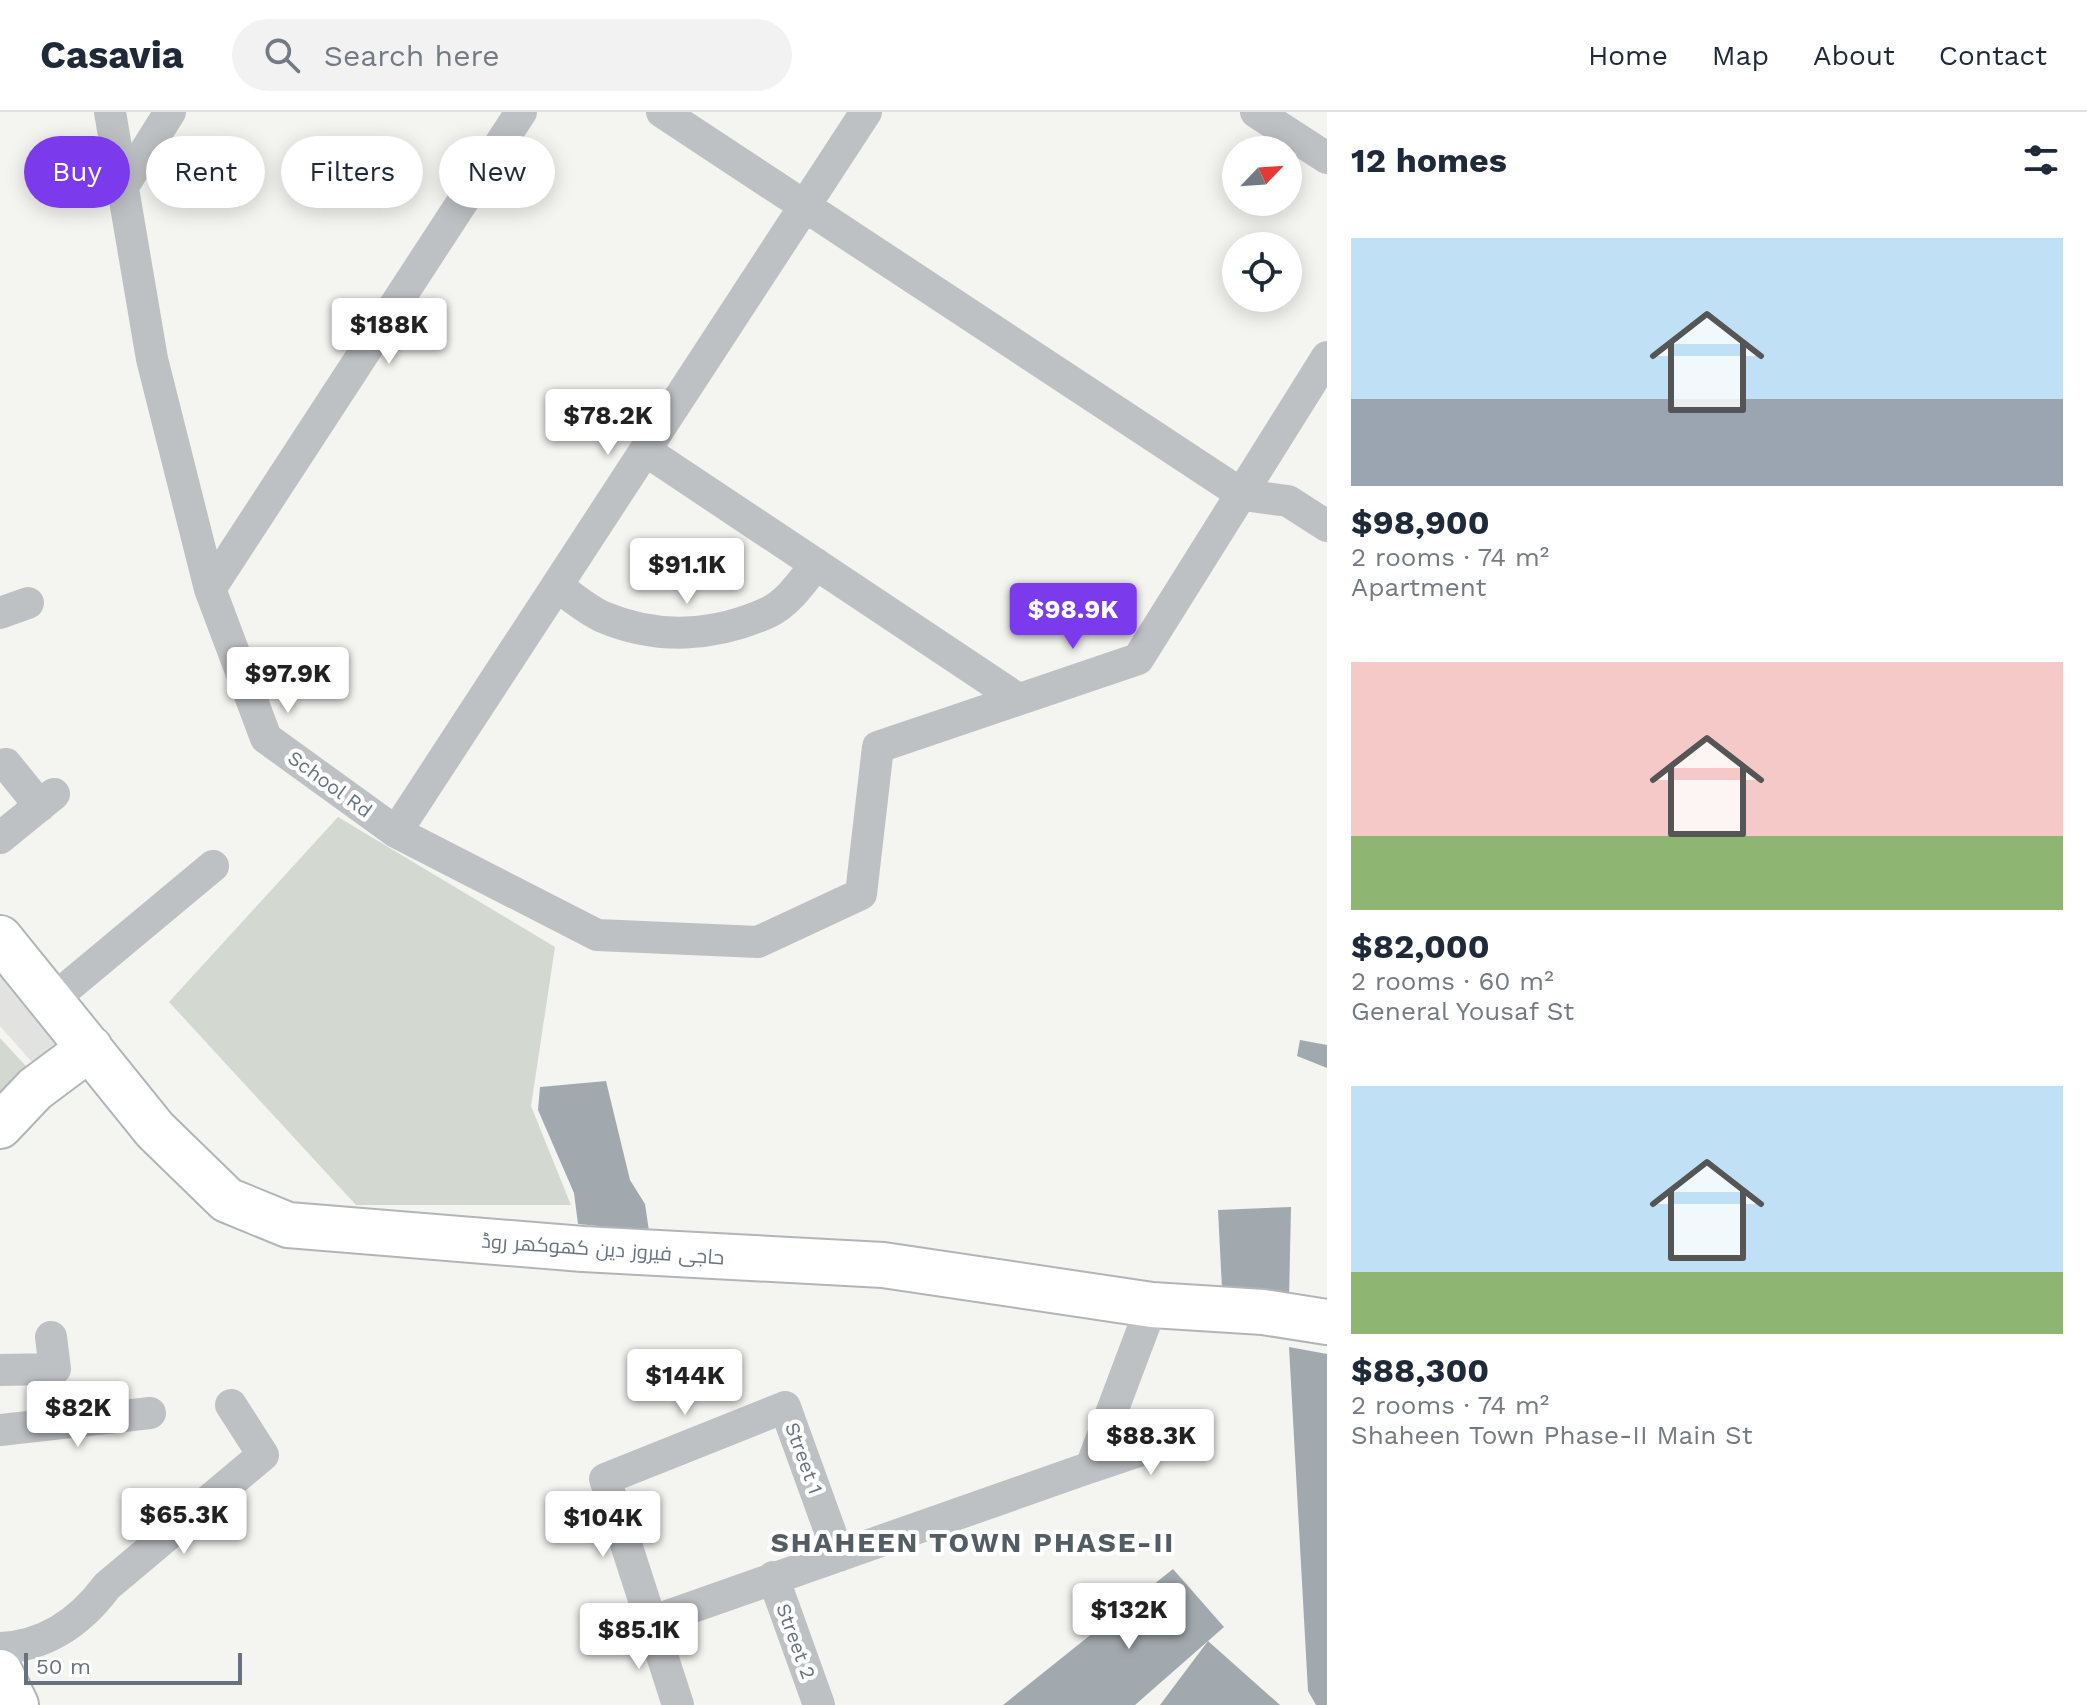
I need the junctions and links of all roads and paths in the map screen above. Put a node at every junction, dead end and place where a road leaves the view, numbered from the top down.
1 (110, 112) edge
2 (170, 112) edge
3 (521, 112) edge
4 (662, 112) edge
5 (866, 112) edge
6 (1256, 112) edge
7 (114, 136) edge
8 (1327, 158) edge
9 (130, 175) edge
10 (806, 207) junction
11 (126, 208) edge
12 (1327, 357) edge
13 (646, 451) junction
14 (1243, 495) junction
15 (1327, 526) edge
16 (816, 564) junction
17 (557, 586) junction
18 (210, 589) junction
19 (1018, 699) junction
20 (6, 764) dead end
21 (396, 832) junction
22 (0, 838) edge
23 (213, 866) dead end
24 (0, 938) edge
25 (51, 1001) junction
26 (90, 1048) junction
27 (0, 1126) edge
28 (1152, 1305) junction
29 (1327, 1322) edge
30 (51, 1337) dead end
31 (0, 1370) edge
32 (231, 1405) dead end
33 (150, 1413) dead end
34 (0, 1430) edge
35 (1192, 1433) dead end
36 (1091, 1467) junction
37 (839, 1556) junction
38 (773, 1577) junction
39 (653, 1621) junction
40 (0, 1648) edge
41 (0, 1672) edge
42 (16, 1705) edge
43 (678, 1705) edge
44 (819, 1705) edge

1 - 7 street, School Rd
2 - 9 street
3 - 18 street
4 - 10 street
5 - 10 street
6 - 8 street
10 - 13 street
10 - 14 street
11 - 18 street, School Rd
12 - 14 street
13 - 16 street
13 - 17 street
14 - 15 street
14 - 19 street
16 - 17 street
16 - 19 street
17 - 21 street
18 - 21 street, School Rd
19 - 21 street, School Rd
20 - 22 street
23 - 25 street
24 - 25 street, حاجی فیروز دین کھوکھر روڈ
25 - 26 street, حاجی فیروز دین کھوکھر روڈ
26 - 27 street
26 - 28 street, حاجی فیروز دین کھوکھر روڈ
28 - 29 street, حاجی فیروز دین کھوکھر روڈ
28 - 36 street
30 - 31 street
32 - 40 street
33 - 34 street
35 - 36 street
36 - 37 street
37 - 38 street
37 - 39 street, Street 1
38 - 39 street
38 - 44 street, Street 2
39 - 43 street
41 - 42 street

